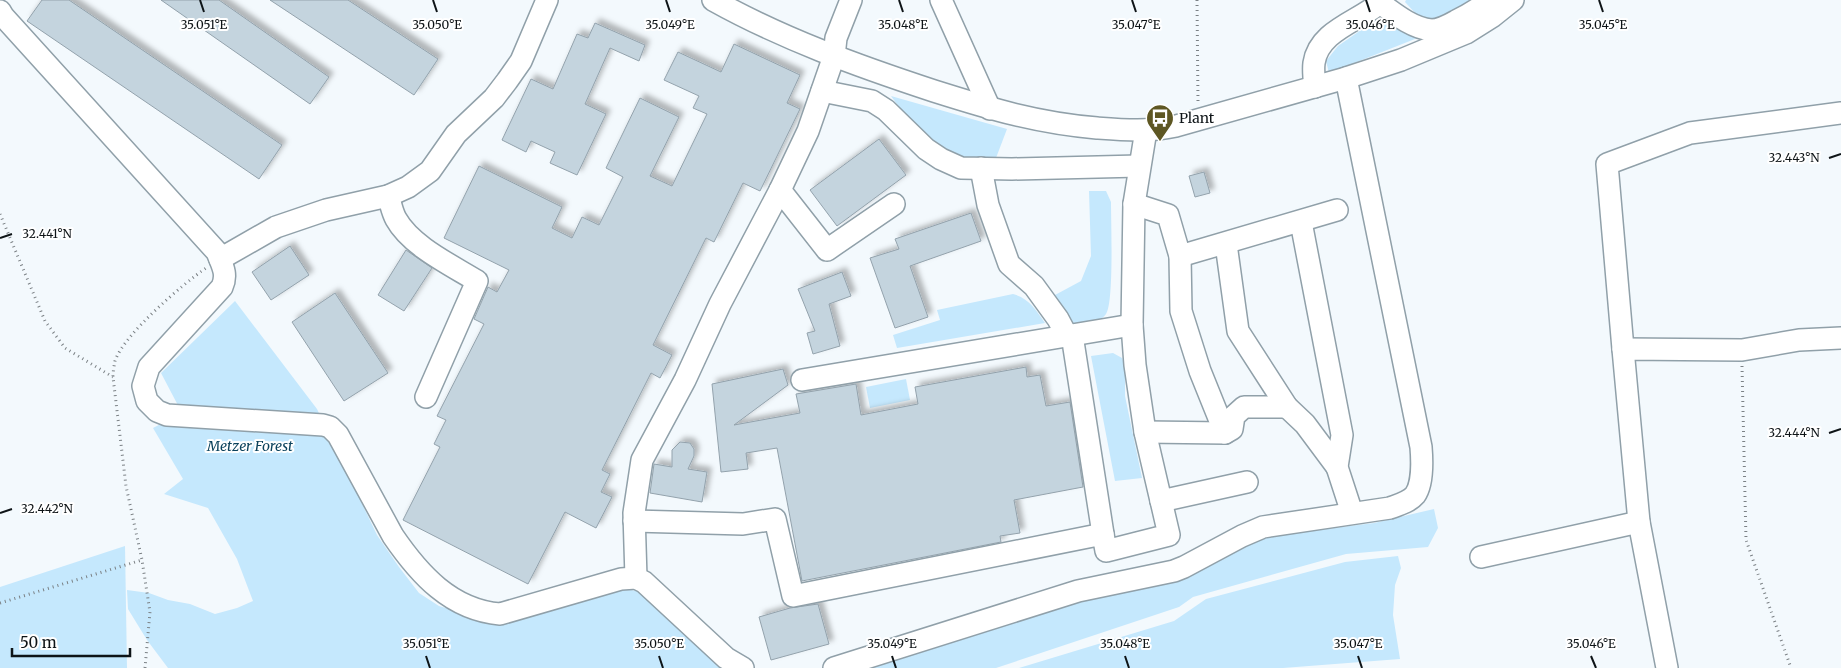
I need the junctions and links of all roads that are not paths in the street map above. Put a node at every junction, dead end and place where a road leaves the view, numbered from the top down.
1 (548, 0) edge
2 (714, 0) edge
3 (850, 0) edge
4 (941, 0) edge
5 (1489, 0) edge
6 (1514, 0) edge
7 (1382, 2) edge
8 (0, 11) edge
9 (834, 56) junction
10 (1346, 78) junction
11 (1315, 87) junction
12 (822, 91) junction
13 (990, 109) junction
14 (1841, 113) edge
15 (1146, 130) junction
16 (1139, 166) junction
17 (980, 168) junction
18 (780, 190) junction
19 (388, 196) junction
20 (894, 204) dead end
21 (1134, 204) junction
22 (1337, 210) dead end
23 (1301, 222) junction
24 (1226, 244) junction
25 (1180, 256) junction
26 (220, 259) junction
27 (1132, 324) junction
28 (1069, 335) junction
29 (1841, 338) edge
30 (1623, 349) junction
31 (802, 380) dead end
32 (426, 397) dead end
33 (1287, 407) junction
34 (1145, 432) junction
35 (1225, 433) junction
36 (1337, 467) junction
37 (1246, 482) dead end
38 (1161, 501) junction
39 (1352, 513) junction
40 (634, 521) junction
41 (1639, 522) junction
42 (1103, 534) junction
43 (1482, 557) dead end
44 (636, 578) junction
45 (743, 668) edge
46 (834, 668) edge
47 (1667, 668) edge

1 - 19 street
2 - 9 street
3 - 9 street
4 - 13 street
5 - 7 street
6 - 10 street
7 - 11 street
8 - 26 street
9 - 12 street
9 - 13 street
10 - 11 street
10 - 39 street
11 - 15 street
12 - 17 street
12 - 18 street
13 - 15 street
14 - 30 street
15 - 16 street
16 - 17 street
16 - 21 street
17 - 28 street
18 - 20 street
18 - 40 street
19 - 26 street
19 - 32 street
21 - 25 street
21 - 27 street
22 - 23 street
23 - 24 street
23 - 36 street
24 - 25 street
24 - 33 street
25 - 35 street
26 - 44 street
27 - 28 street
27 - 34 street
28 - 31 street
28 - 42 street
29 - 30 street
30 - 41 street
33 - 35 street
33 - 36 street
34 - 35 street
34 - 38 street
36 - 39 street
37 - 38 street
38 - 42 street
39 - 46 street
40 - 42 street
40 - 44 street
41 - 43 street
41 - 47 street
44 - 45 street

